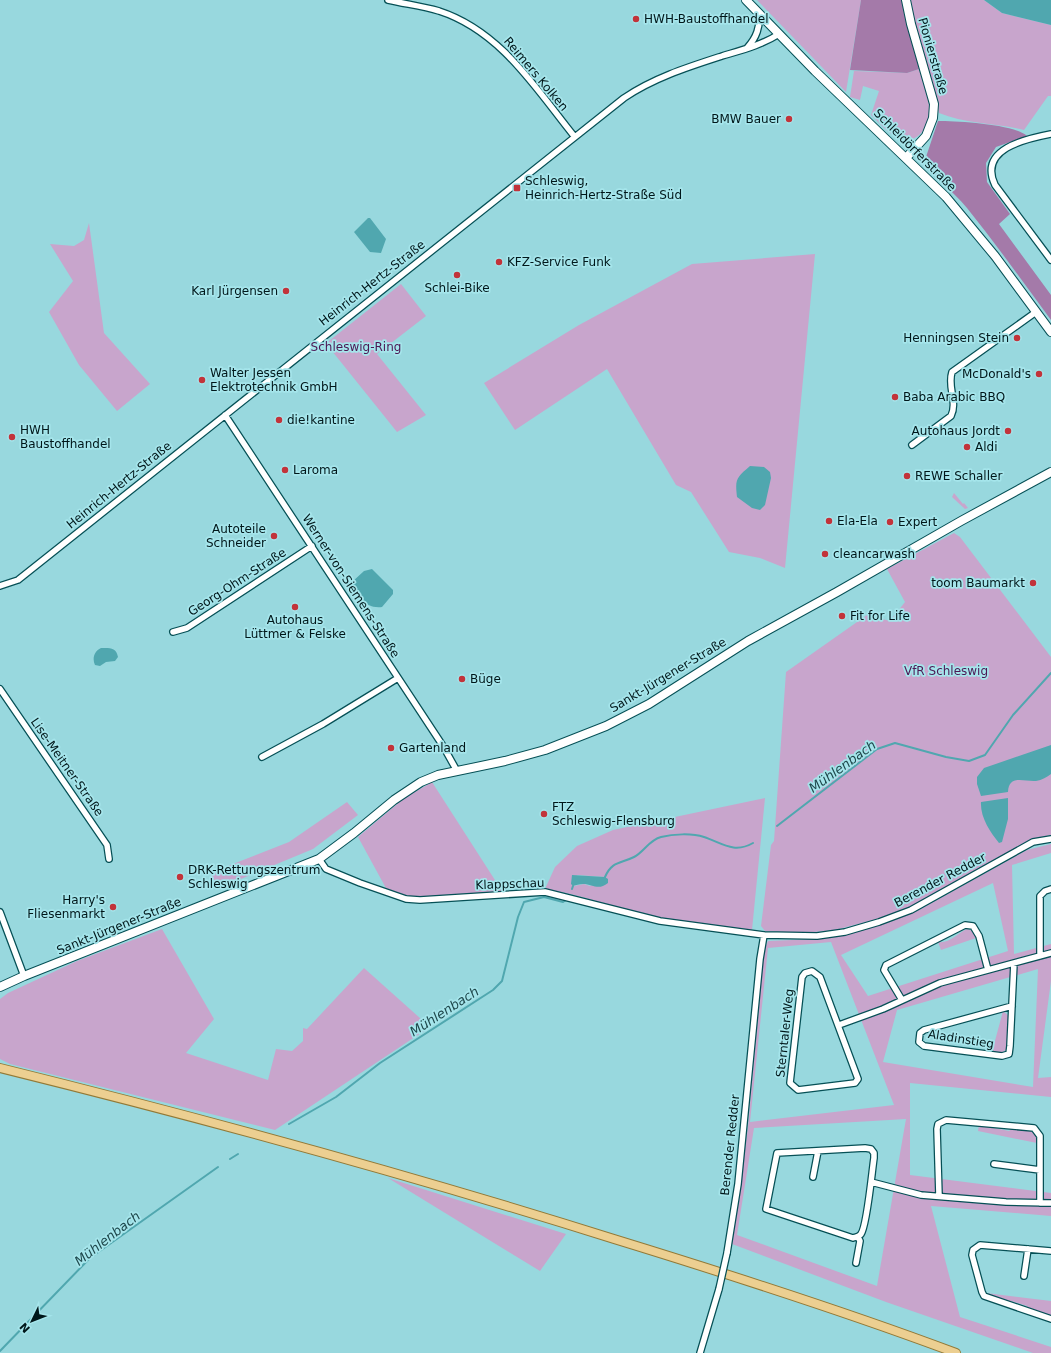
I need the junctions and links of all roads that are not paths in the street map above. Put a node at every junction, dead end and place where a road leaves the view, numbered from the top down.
1 (388, 0) edge
2 (746, 0) edge
3 (906, 0) edge
4 (759, 13) junction
5 (780, 34) junction
6 (747, 48) junction
7 (1051, 134) edge
8 (574, 136) junction
9 (906, 158) junction
10 (1051, 260) edge
11 (1036, 312) junction
12 (1051, 332) edge
13 (225, 415) junction
14 (912, 445) dead end
15 (1051, 472) edge
16 (312, 546) junction
17 (0, 586) edge
18 (174, 632) dead end
19 (398, 678) junction
20 (0, 689) edge
21 (262, 757) dead end
22 (457, 771) junction
23 (1051, 839) edge
24 (109, 859) dead end
25 (319, 859) junction
26 (1051, 889) edge
27 (0, 912) edge
28 (757, 934) joint
29 (764, 935) junction
30 (1051, 953) edge
31 (1040, 956) junction
32 (1014, 963) junction
33 (988, 970) junction
34 (24, 976) junction
35 (0, 987) edge
36 (902, 1000) junction
37 (1012, 1006) junction
38 (839, 1025) junction
39 (2, 1068) edge
40 (818, 1151) junction
41 (994, 1164) dead end
42 (1040, 1170) junction
43 (813, 1177) dead end
44 (871, 1182) junction
45 (938, 1196) junction
46 (1040, 1204) junction
47 (1051, 1204) edge
48 (858, 1237) junction
49 (1028, 1249) junction
50 (1051, 1251) edge
51 (856, 1263) dead end
52 (1024, 1276) dead end
53 (1051, 1319) edge
54 (700, 1353) edge
55 (956, 1353) edge

1 - 8 street, Reimers Kolken
2 - 4 street, Schleidörferstraße
3 - 9 street, Pionierstraße
4 - 5 street, Schleidörferstraße
4 - 6 street
5 - 6 street, Heinrich-Hertz-Straße
5 - 9 street, Schleidörferstraße
6 - 8 street, Heinrich-Hertz-Straße
7 - 10 street
8 - 13 street, Heinrich-Hertz-Straße
9 - 11 street, Schleidörferstraße
11 - 12 street, Schleidörferstraße
11 - 14 street
13 - 16 street, Werner-von-Siemens-Straße
13 - 17 street, Heinrich-Hertz-Straße
15 - 22 street, Sankt-Jürgener-Straße
16 - 18 street, Georg-Ohm-Straße
16 - 19 street, Werner-von-Siemens-Straße
19 - 21 street
19 - 22 street, Werner-von-Siemens-Straße
20 - 24 street, Lise-Meitner-Straße
22 - 25 street, Sankt-Jürgener-Straße
23 - 29 street, Berender Redder
25 - 28 street, Klappschau
25 - 34 street, Sankt-Jürgener-Straße
26 - 31 street
27 - 34 street
28 - 29 street, Berender Redder
29 - 54 street, Berender Redder, bridge
30 - 31 street
31 - 32 street
32 - 33 street
32 - 37 street, Aladinstieg
33 - 36 street
33 - 36 street
34 - 35 street, Sankt-Jürgener-Straße
36 - 38 street
37 - 37 street, Aladinstieg
38 - 38 street, Sterntaler-Weg
39 - 55 main road
40 - 43 street
40 - 44 street
40 - 48 street
41 - 42 street
42 - 45 street
42 - 46 street
44 - 45 street
44 - 48 street
45 - 46 street
46 - 47 street
48 - 51 street
49 - 50 street
49 - 52 street
49 - 53 street

